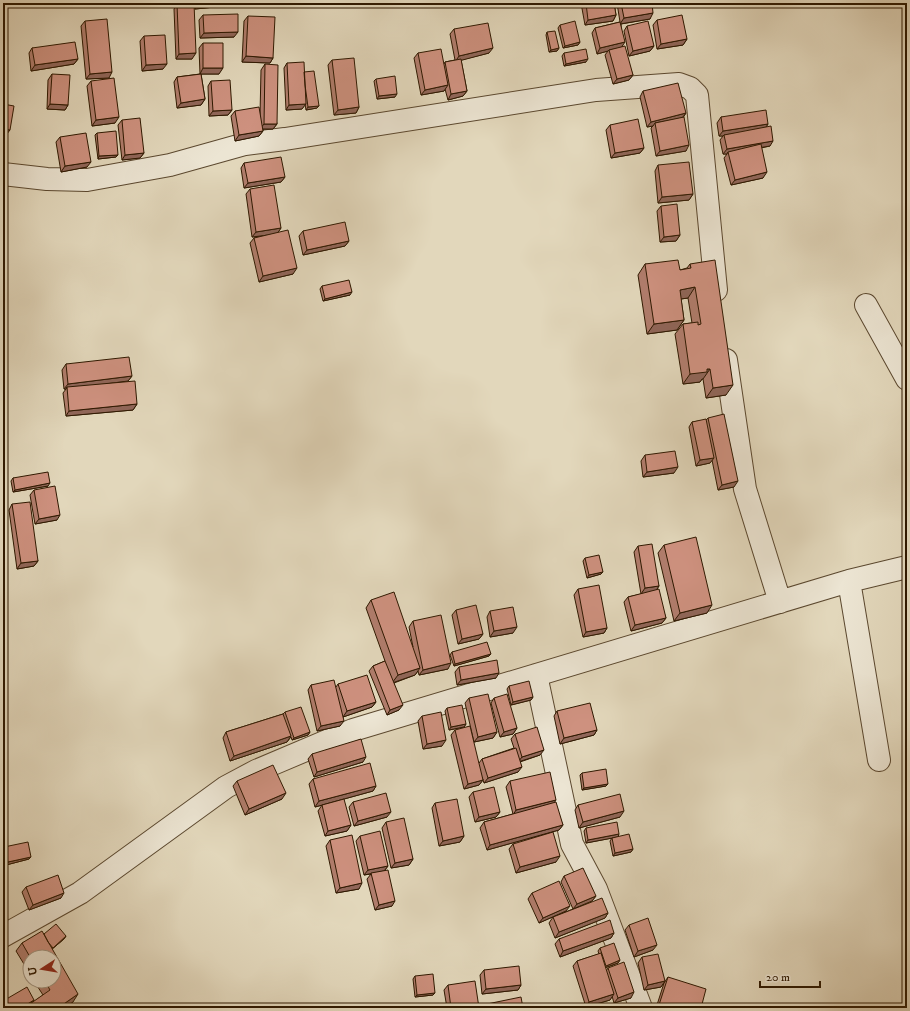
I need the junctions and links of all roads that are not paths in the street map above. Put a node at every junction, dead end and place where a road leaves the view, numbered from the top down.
1 (3, 174) edge
2 (866, 305) dead end
3 (719, 312) edge
4 (723, 344) edge
5 (907, 379) edge
6 (907, 567) edge
7 (848, 581) junction
8 (780, 602) junction
9 (536, 675) junction
10 (880, 760) dead end
11 (3, 936) edge
12 (641, 1008) edge

1 - 3 street
2 - 5 street
4 - 8 street
6 - 7 street
7 - 8 street
7 - 10 street
8 - 9 street
9 - 11 street
9 - 12 street

